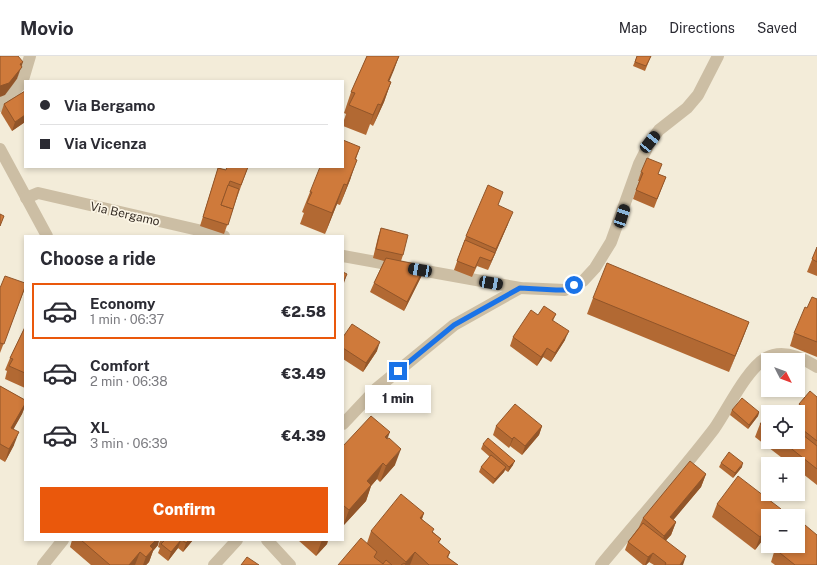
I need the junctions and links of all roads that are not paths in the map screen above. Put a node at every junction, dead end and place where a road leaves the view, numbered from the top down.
1 (30, 56) edge
2 (718, 56) edge
3 (0, 106) edge
4 (0, 150) edge
5 (4, 162) edge
6 (26, 198) junction
7 (45, 235) edge
8 (220, 235) edge
9 (344, 256) edge
10 (520, 288) junction
11 (817, 367) edge
12 (344, 423) edge
13 (62, 541) edge
14 (236, 541) edge
15 (268, 541) edge
16 (43, 565) edge
17 (214, 565) edge
18 (290, 565) edge
19 (601, 565) edge

1 - 3 street
2 - 10 street
4 - 5 street
5 - 6 street
6 - 7 street
6 - 8 street, Via Bergamo
9 - 10 street
10 - 12 street
11 - 19 street
13 - 16 street
14 - 17 street
15 - 18 street

